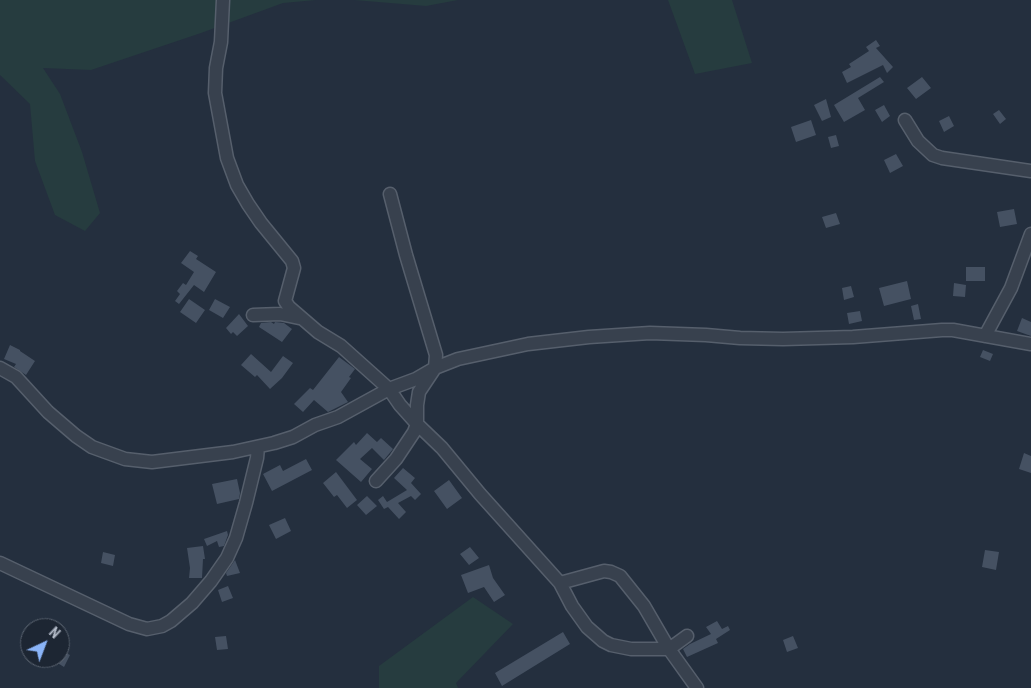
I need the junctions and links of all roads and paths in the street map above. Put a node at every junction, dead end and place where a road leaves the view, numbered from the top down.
1 (223, 0) edge
2 (905, 120) dead end
3 (1031, 171) edge
4 (390, 194) dead end
5 (1031, 234) edge
6 (253, 316) dead end
7 (301, 318) junction
8 (985, 336) junction
9 (1031, 344) edge
10 (0, 368) edge
11 (435, 368) junction
12 (389, 389) junction
13 (417, 424) junction
14 (258, 447) junction
15 (376, 481) dead end
16 (0, 562) edge
17 (560, 583) junction
18 (687, 636) dead end
19 (669, 649) junction
20 (697, 688) edge

1 - 7 street
2 - 3 street
4 - 11 street
5 - 8 street
6 - 7 street
7 - 12 street
8 - 9 street
8 - 11 street
10 - 14 street
11 - 12 street
11 - 13 street
12 - 13 street
12 - 14 street
13 - 15 street
13 - 17 street
14 - 16 street
17 - 19 street
17 - 19 street
18 - 19 street
19 - 20 street

